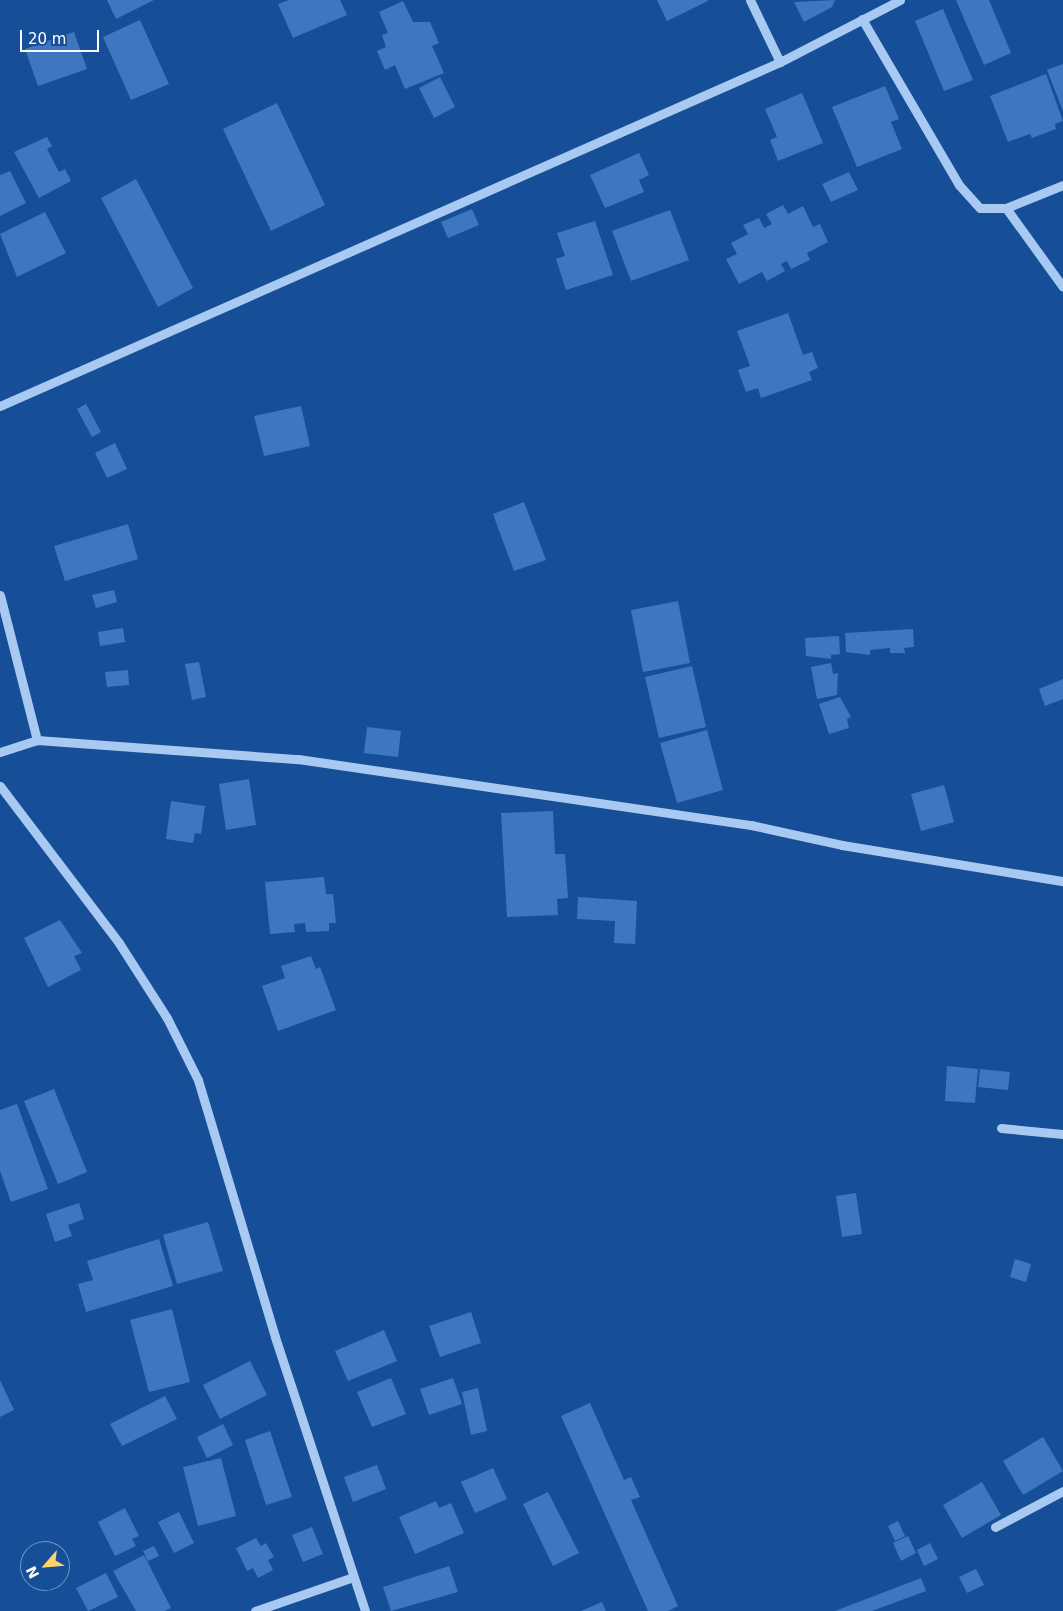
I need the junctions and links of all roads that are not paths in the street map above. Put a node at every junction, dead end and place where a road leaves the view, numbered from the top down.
1 (750, 0) edge
2 (900, 0) edge
3 (862, 19) junction
4 (780, 62) junction
5 (1063, 184) edge
6 (1006, 208) junction
7 (1063, 287) edge
8 (0, 406) edge
9 (0, 595) edge
10 (37, 740) junction
11 (0, 752) edge
12 (0, 786) edge
13 (1063, 881) edge
14 (1001, 1128) dead end
15 (1063, 1134) edge
16 (1063, 1490) edge
17 (995, 1527) dead end
18 (353, 1577) junction
19 (255, 1611) edge
20 (365, 1611) edge

1 - 4 street
2 - 3 street
3 - 4 street
3 - 6 street
4 - 8 street
5 - 6 street
6 - 7 street
9 - 10 street
10 - 11 street
10 - 13 street
12 - 18 street
14 - 15 street
16 - 17 street
18 - 19 street
18 - 20 street

